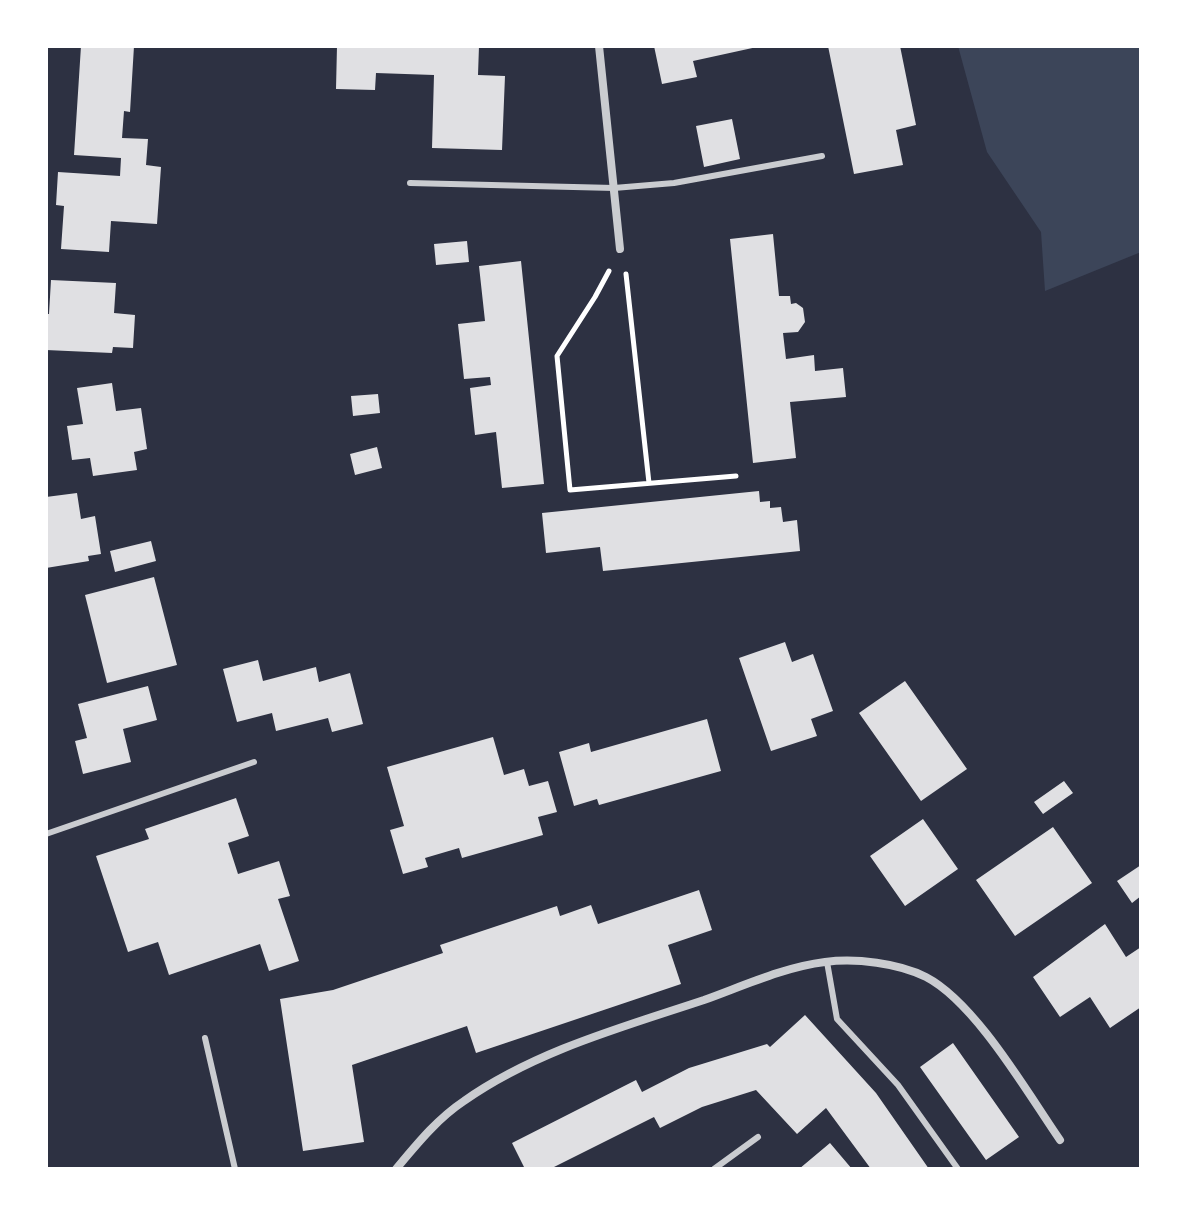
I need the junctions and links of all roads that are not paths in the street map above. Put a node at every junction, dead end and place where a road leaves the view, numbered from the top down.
1 (599, 46) edge
2 (822, 156) dead end
3 (410, 183) dead end
4 (614, 188) junction
5 (620, 249) road end
6 (254, 762) dead end
7 (46, 834) edge
8 (827, 962) junction
9 (205, 1038) dead end
10 (758, 1137) dead end
11 (1060, 1140) dead end
12 (235, 1169) edge
13 (396, 1169) edge
14 (714, 1169) edge
15 (958, 1169) edge

1 - 4 street
2 - 4 lane
3 - 4 lane
4 - 5 street
6 - 7 lane
8 - 11 street
8 - 13 street
8 - 15 lane
9 - 12 lane
10 - 14 lane

